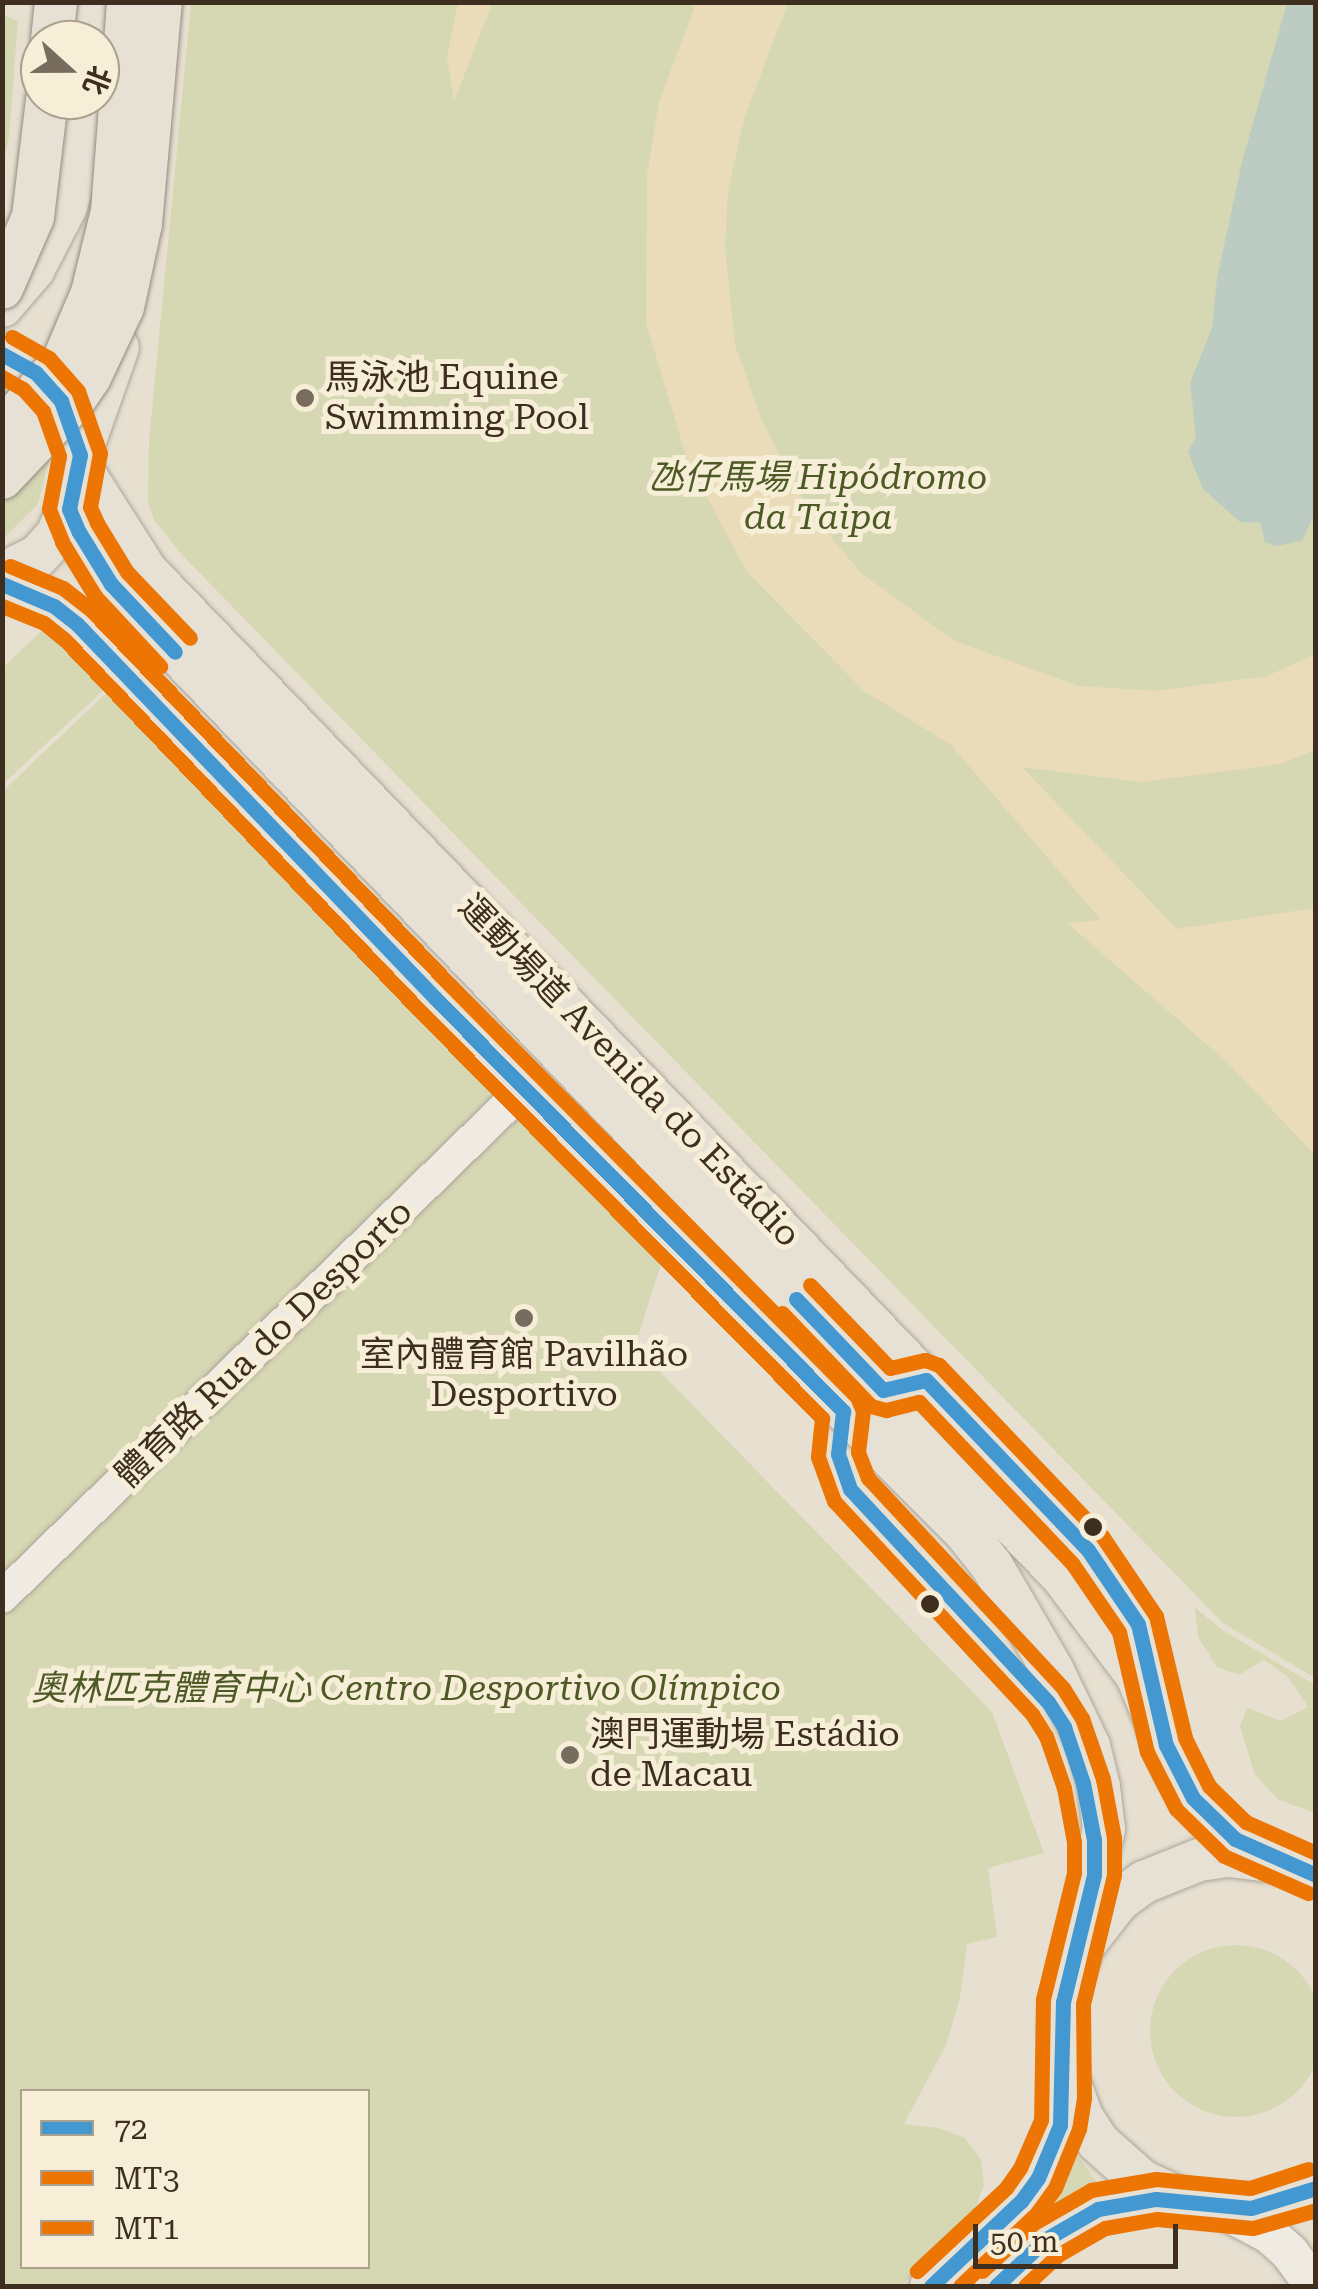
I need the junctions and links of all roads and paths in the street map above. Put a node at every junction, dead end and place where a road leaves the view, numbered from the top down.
1 (128, 2) edge
2 (165, 2) edge
3 (44, 120) edge
4 (83, 120) edge
5 (80, 144) junction
6 (2, 279) edge
7 (2, 288) edge
8 (2, 306) edge
9 (2, 354) edge
10 (2, 432) edge
11 (80, 461) junction
12 (2, 478) edge
13 (69, 510) junction
14 (2, 574) edge
15 (2, 584) edge
16 (550, 1042) junction
17 (524, 1089) junction
18 (926, 1380) junction
19 (883, 1390) junction
20 (2, 1597) edge
21 (1166, 1745) junction
22 (1305, 1869) edge
23 (1070, 1973) junction
24 (1064, 2068) junction
25 (1316, 2188) edge
26 (1202, 2204) junction
27 (931, 2286) edge
28 (996, 2286) edge
29 (1314, 2286) edge

1 - 10 main road, bridge
2 - 11 main road
2 - 12 main road, bridge
3 - 7 main road, bridge
4 - 5 main road
5 - 6 main road
5 - 8 main road
9 - 11 main road, 運動場道 Avenida do Estádio
11 - 13 main road
11 - 18 main road, 運動場道 Avenida do Estádio
13 - 14 main road
13 - 16 main road, 運動場道 Avenida do Estádio
15 - 17 main road
16 - 17 main road
16 - 19 main road, 運動場道 Avenida do Estádio
17 - 20 street, 體育路 Rua do Desporto
17 - 23 main road
18 - 19 main road
18 - 21 main road, 運動場道 Avenida do Estádio
19 - 21 main road, 運動場道 Avenida do Estádio
21 - 22 main road, 運動場道 Avenida do Estádio
22 - 23 main road
23 - 24 main road
24 - 26 main road
24 - 27 main road
25 - 26 main road
26 - 28 main road
26 - 29 main road

